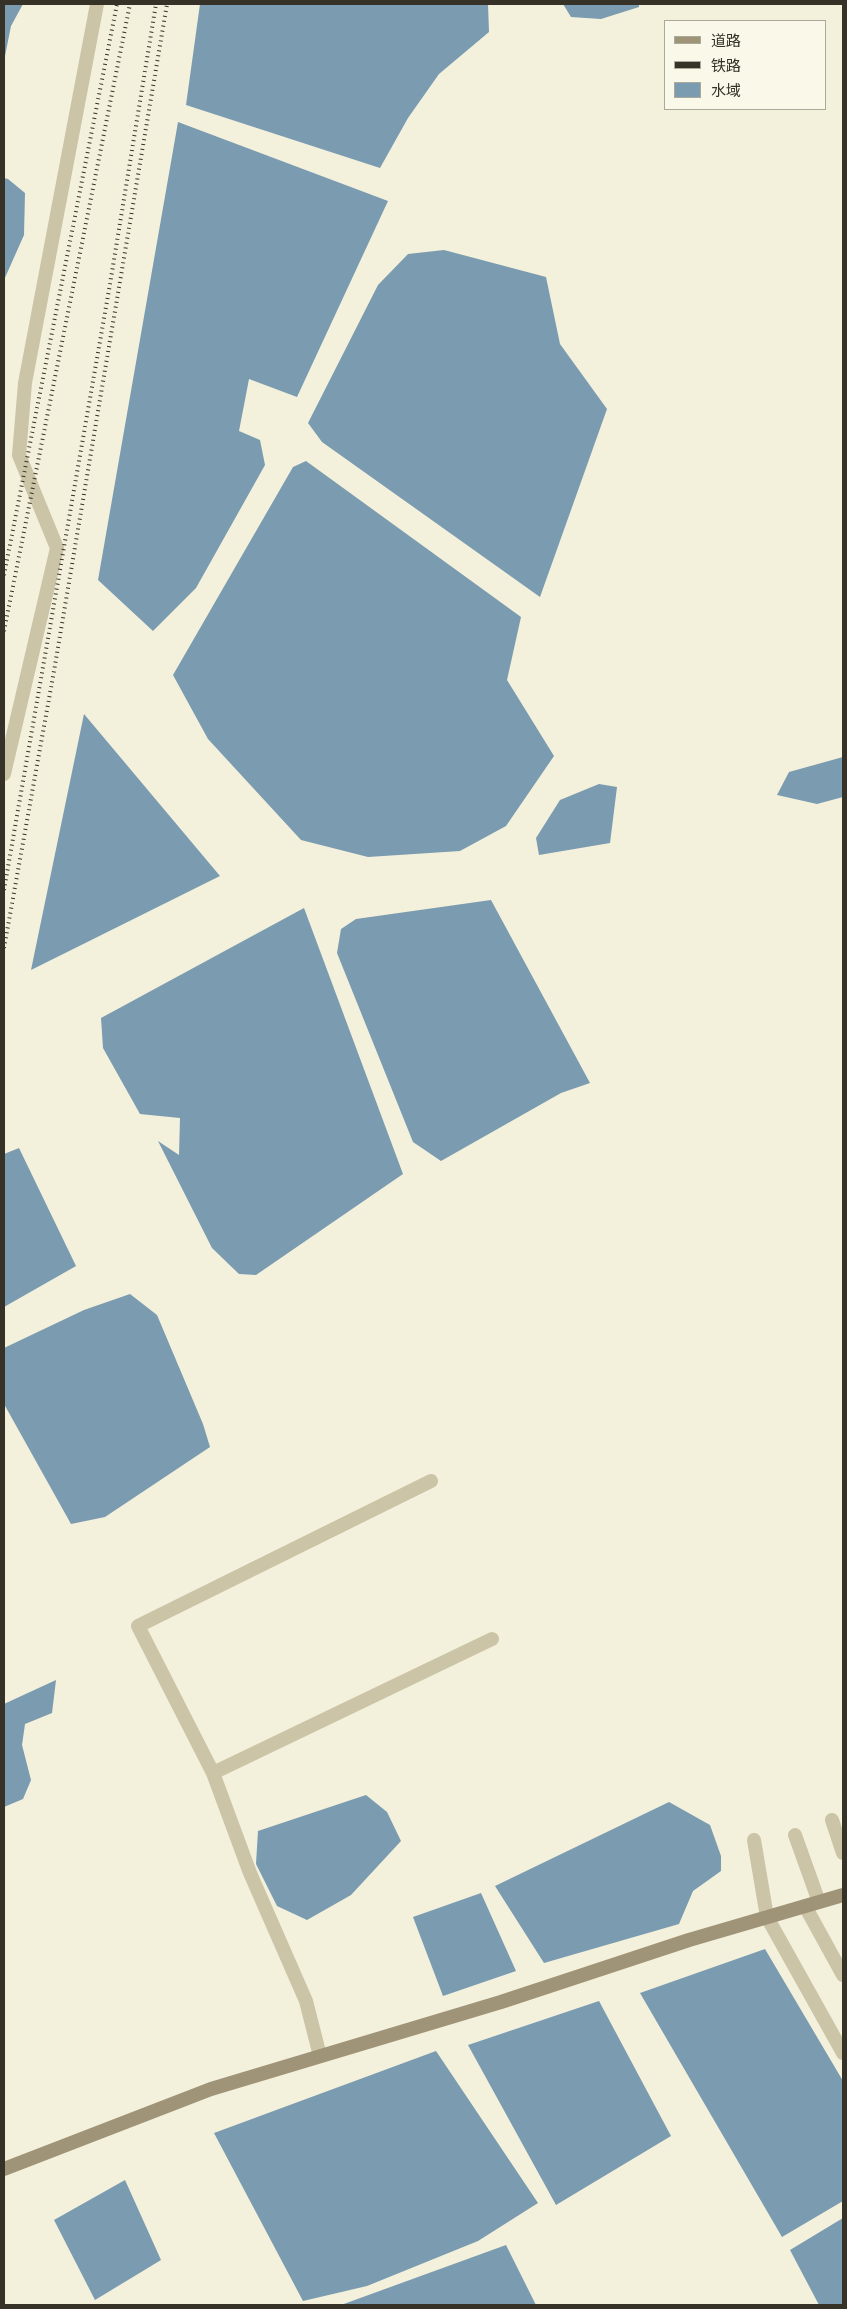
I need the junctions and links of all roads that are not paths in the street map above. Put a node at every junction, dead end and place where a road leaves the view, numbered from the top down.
1 (96, 4) edge
2 (4, 774) edge
3 (431, 1481) dead end
4 (492, 1639) dead end
5 (212, 1772) junction
6 (832, 1820) dead end
7 (795, 1835) dead end
8 (754, 1840) dead end
9 (843, 1853) edge
10 (843, 1895) edge
11 (819, 1902) junction
12 (805, 1906) junction
13 (767, 1917) junction
14 (843, 1975) edge
15 (843, 2053) edge
16 (320, 2056) junction
17 (4, 2169) edge

1 - 2 street
3 - 5 street
4 - 5 street
5 - 16 street
6 - 9 street
7 - 11 street
8 - 13 street
10 - 11 main road
11 - 12 main road
12 - 13 main road
12 - 14 street
13 - 15 street
13 - 16 main road
16 - 17 main road

